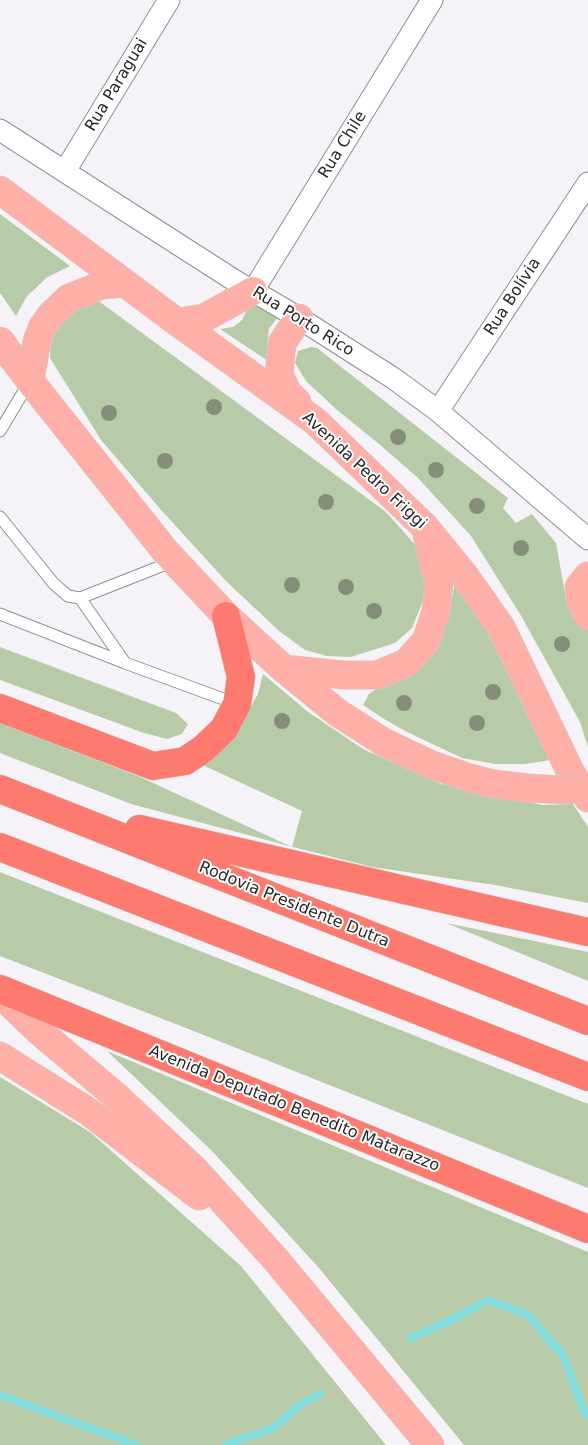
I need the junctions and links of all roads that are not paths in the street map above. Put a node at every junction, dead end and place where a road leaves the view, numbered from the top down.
1 (168, 0) edge
2 (432, 0) edge
3 (0, 130) edge
4 (64, 171) junction
5 (588, 182) edge
6 (0, 190) edge
7 (125, 283) junction
8 (253, 291) junction
9 (299, 318) junction
10 (178, 322) junction
11 (3, 340) edge
12 (30, 381) junction
13 (438, 411) junction
14 (315, 421) junction
15 (0, 431) edge
16 (0, 517) edge
17 (425, 527) junction
18 (588, 539) edge
19 (174, 561) junction
20 (588, 576) edge
21 (80, 598) junction
22 (0, 614) edge
23 (588, 615) edge
24 (226, 616) junction
25 (126, 663) junction
26 (284, 669) junction
27 (238, 704) junction
28 (0, 708) edge
29 (588, 788) edge
30 (0, 789) edge
31 (588, 798) edge
32 (51, 809) junction
33 (0, 847) edge
34 (588, 932) edge
35 (0, 990) edge
36 (0, 994) edge
37 (588, 1021) edge
38 (0, 1056) edge
39 (588, 1077) edge
40 (588, 1228) edge
41 (277, 1261) junction
42 (430, 1445) edge

1 - 4 street, Rua Paraguai
2 - 8 street, Rua Chile
3 - 4 street, Rua Porto Rico
4 - 8 street, Rua Porto Rico
5 - 13 street, Rua Bolívia
6 - 7 main road, Avenida Pedro Friggi
7 - 10 main road, Avenida Pedro Friggi
7 - 12 main road
8 - 9 street, Rua Porto Rico
8 - 10 main road
9 - 13 street, Rua Porto Rico
9 - 14 main road
10 - 14 main road, Avenida Pedro Friggi
11 - 12 main road
12 - 15 lane
12 - 19 main road
13 - 18 street, Rua Porto Rico
14 - 17 main road, Avenida Pedro Friggi
16 - 21 lane
17 - 26 main road
17 - 31 main road, Avenida Pedro Friggi
19 - 21 lane
19 - 24 main road
20 - 23 main road
21 - 25 lane
22 - 25 lane
24 - 26 main road
24 - 27 highway
25 - 27 lane
26 - 29 main road, bridge
27 - 28 highway
30 - 32 highway, Rodovia Presidente Dutra
32 - 34 highway
32 - 37 highway, Rodovia Presidente Dutra
33 - 39 highway
35 - 40 highway, Avenida Deputado Benedito Matarazzo
36 - 41 main road
38 - 41 main road
41 - 42 main road

